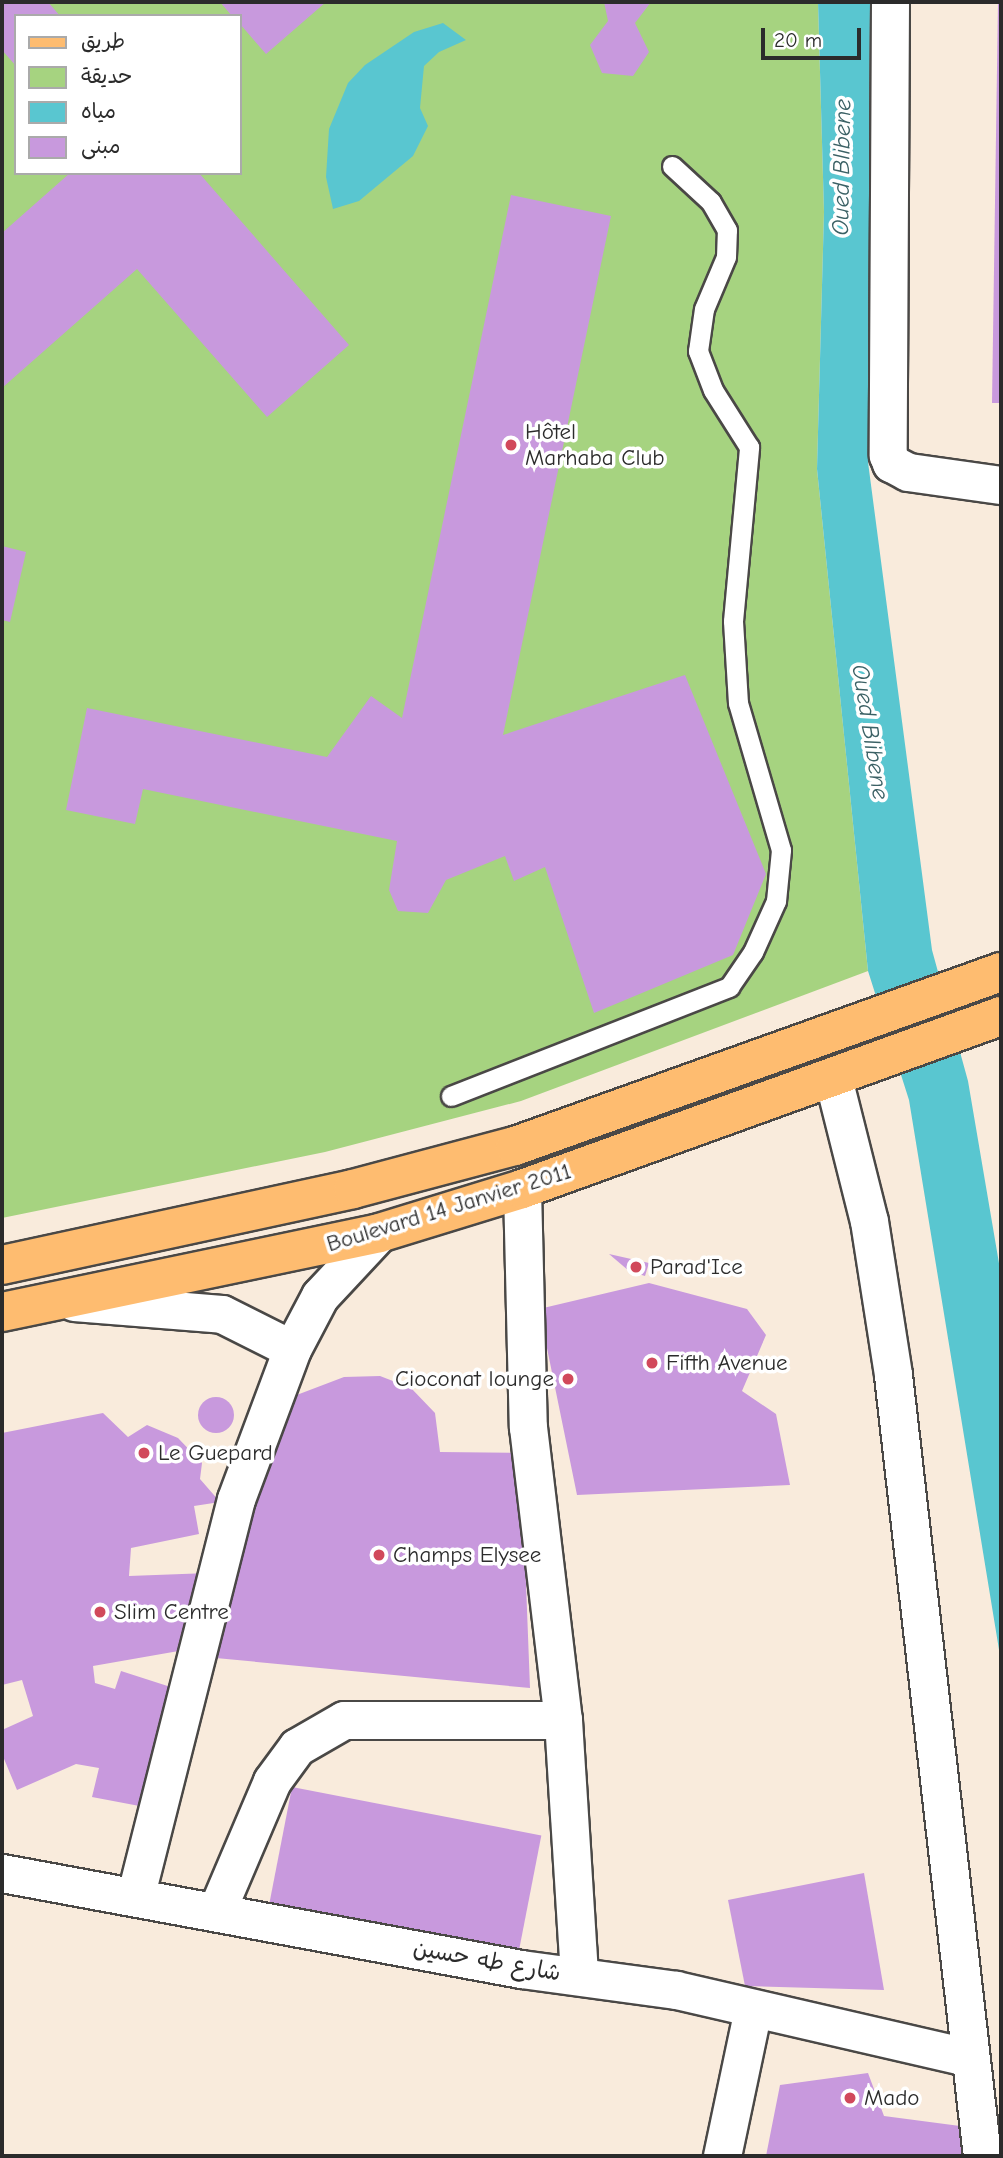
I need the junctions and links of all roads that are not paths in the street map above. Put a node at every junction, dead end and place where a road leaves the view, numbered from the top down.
1 (890, 2) edge
2 (672, 166) dead end
3 (1001, 485) edge
4 (1001, 972) edge
5 (986, 1022) edge
6 (833, 1078) junction
7 (452, 1096) dead end
8 (522, 1189) junction
9 (379, 1233) junction
10 (2, 1265) edge
11 (58, 1301) junction
12 (2, 1312) edge
13 (292, 1349) junction
14 (563, 1720) junction
15 (2, 1872) edge
16 (136, 1894) junction
17 (217, 1910) junction
18 (579, 1976) junction
19 (753, 2009) junction
20 (970, 2058) junction
21 (722, 2156) edge
22 (982, 2156) edge

1 - 3 street
2 - 7 lane
4 - 10 main road, Boulevard 14 Janvier 2011
5 - 6 main road, Boulevard 14 Janvier 2011
6 - 8 main road, Boulevard 14 Janvier 2011
6 - 20 street
8 - 9 main road, Boulevard 14 Janvier 2011
8 - 14 street
9 - 11 main road, Boulevard 14 Janvier 2011
9 - 13 street
11 - 12 main road, Boulevard 14 Janvier 2011
11 - 13 street
13 - 16 street
14 - 17 street
14 - 18 street
15 - 16 street, شارع طه حسين
16 - 17 street, شارع طه حسين
17 - 18 street, شارع طه حسين
18 - 19 street, شارع طه حسين
19 - 20 street, شارع طه حسين
19 - 21 street
20 - 22 street

